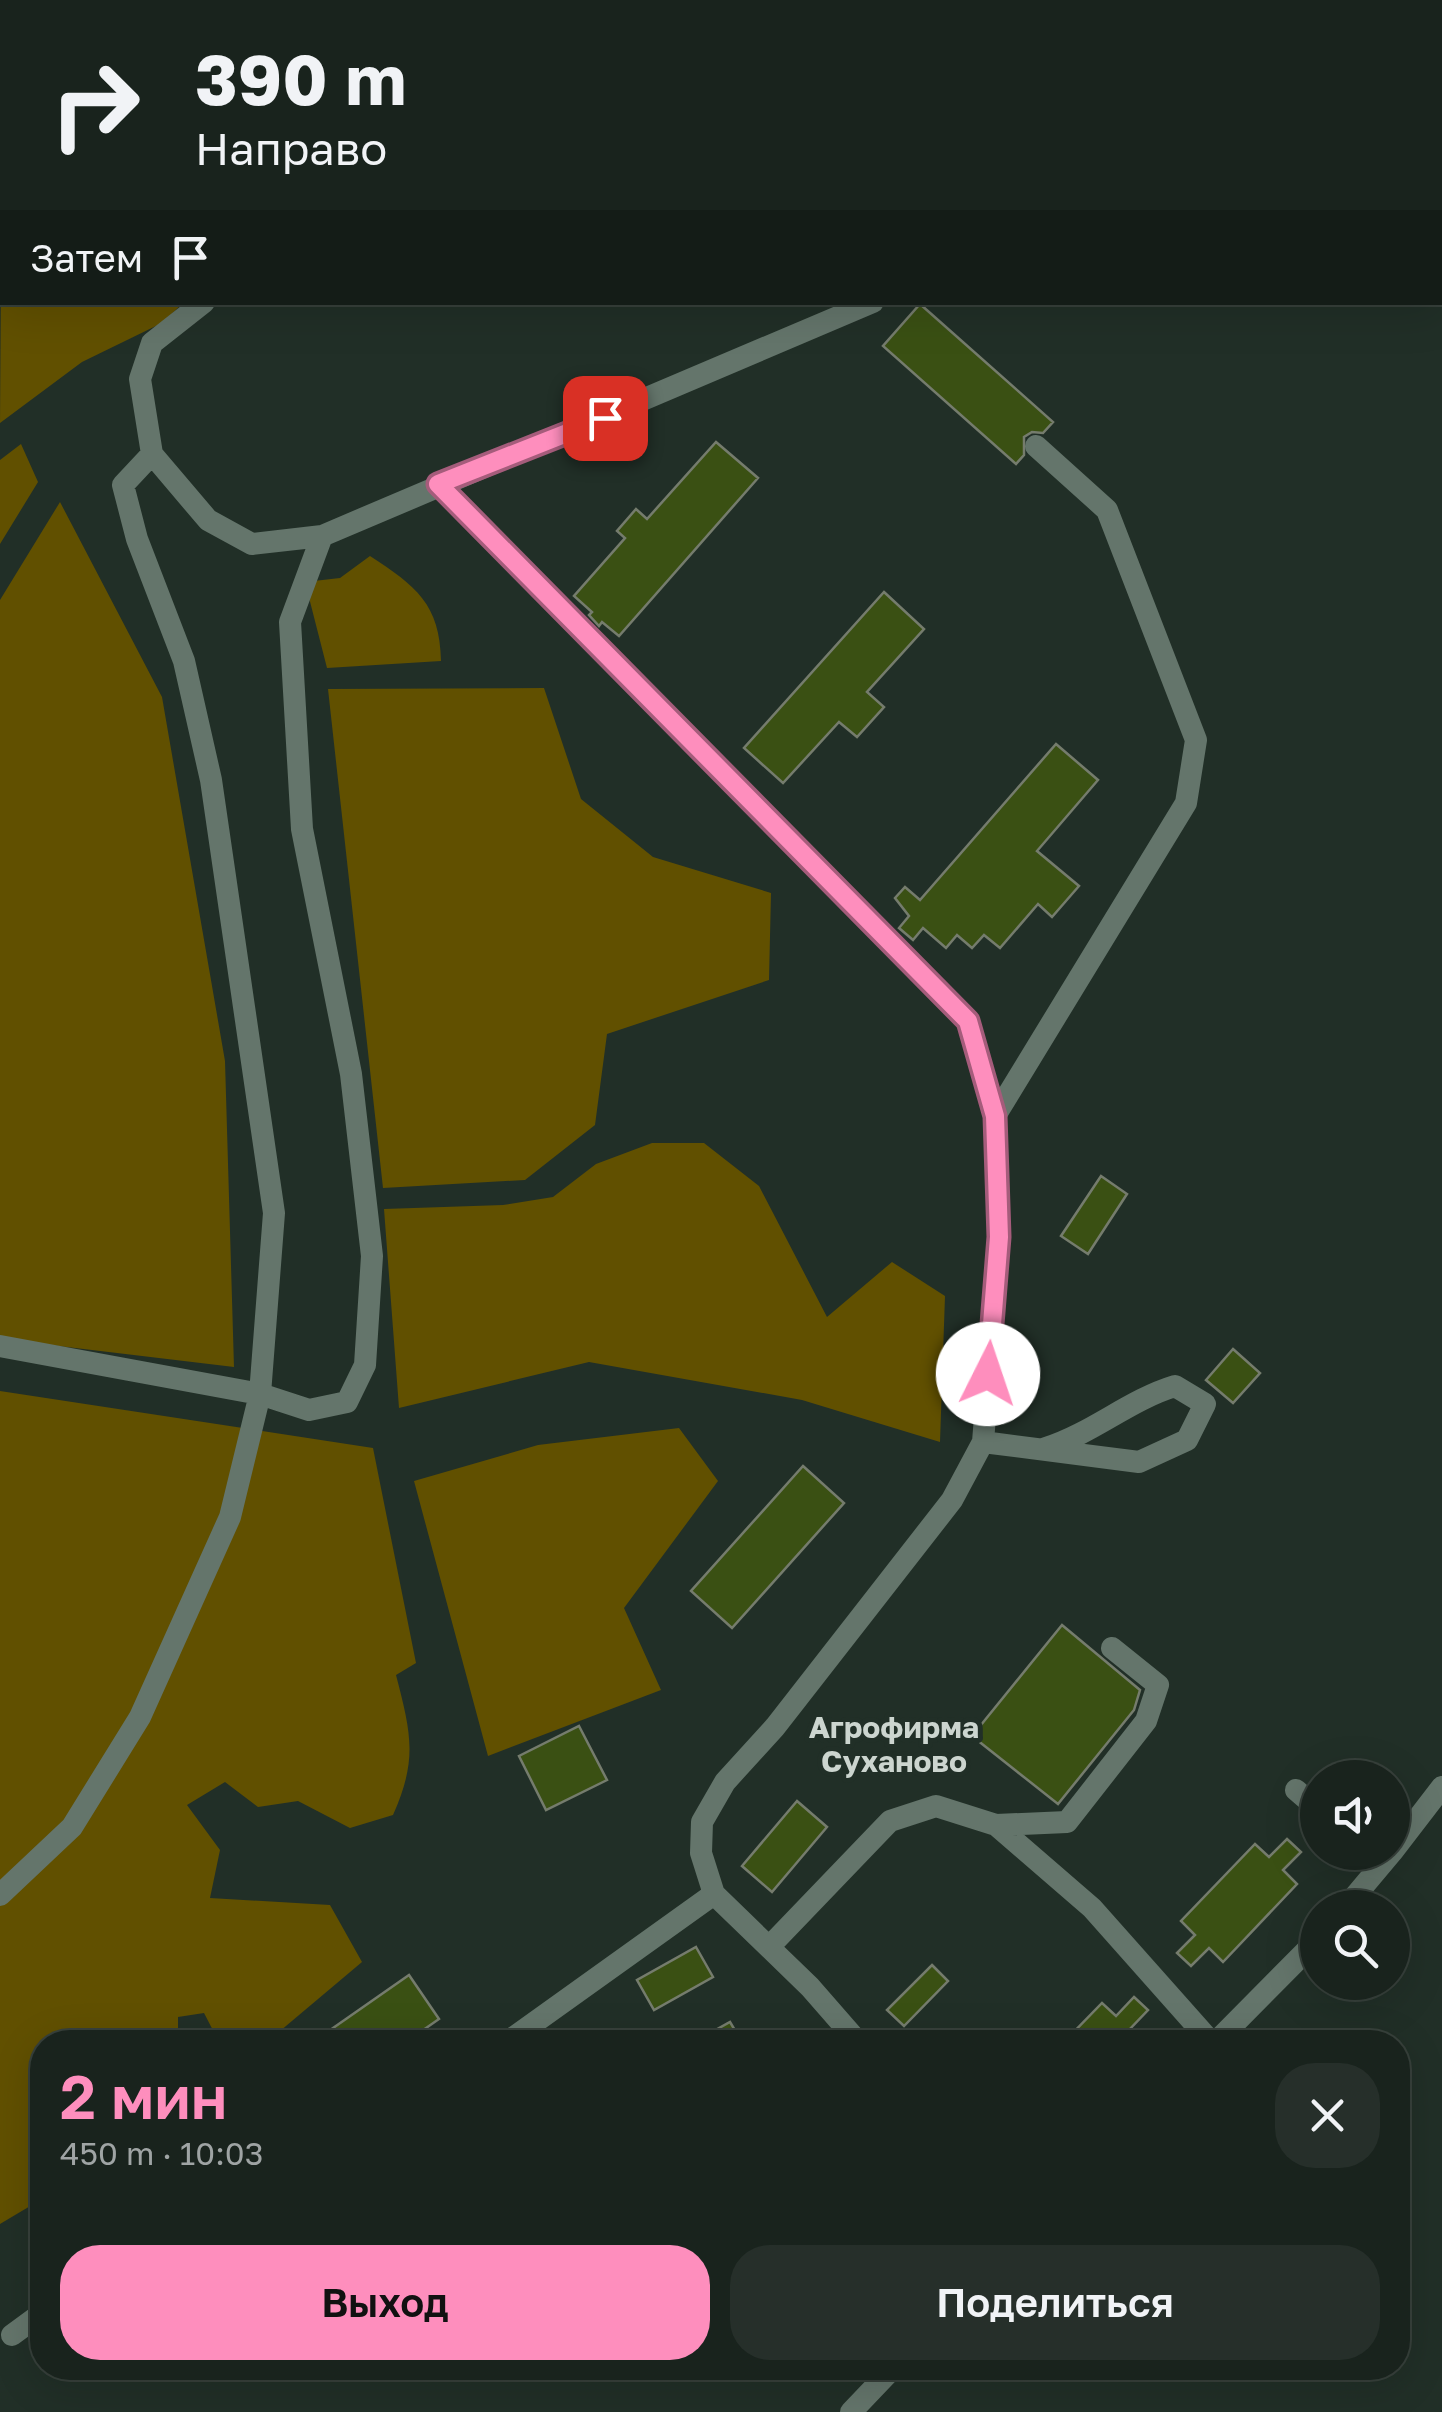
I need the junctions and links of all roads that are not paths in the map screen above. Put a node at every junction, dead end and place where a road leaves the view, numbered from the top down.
1 (200, 305) edge
2 (866, 305) edge
3 (1036, 446) dead end
4 (152, 454) junction
5 (438, 484) junction
6 (322, 536) junction
7 (995, 1116) junction
8 (0, 1346) edge
9 (260, 1394) junction
10 (984, 1442) junction
11 (1046, 1448) junction
12 (1112, 1648) dead end
13 (1442, 1787) edge
14 (1296, 1790) dead end
15 (1300, 1793) edge
16 (1410, 1825) edge
17 (996, 1826) junction
18 (714, 1894) junction
19 (0, 1895) edge
20 (769, 1947) junction
21 (1300, 1956) edge
22 (522, 2030) edge
23 (847, 2030) edge
24 (1202, 2030) edge
25 (1225, 2030) edge
26 (30, 2322) edge
27 (12, 2335) dead end
28 (882, 2380) edge
29 (851, 2412) edge

1 - 4 street
2 - 5 street
3 - 7 street
4 - 6 street
4 - 9 street
5 - 6 street
5 - 7 street
6 - 9 street
7 - 10 street
8 - 9 street
9 - 19 street
10 - 11 street
10 - 18 street
11 - 11 street
12 - 17 street
13 - 16 street
14 - 15 street
17 - 20 street
17 - 24 street
18 - 20 street
18 - 22 street
20 - 23 street
21 - 25 street
26 - 27 street
28 - 29 street

